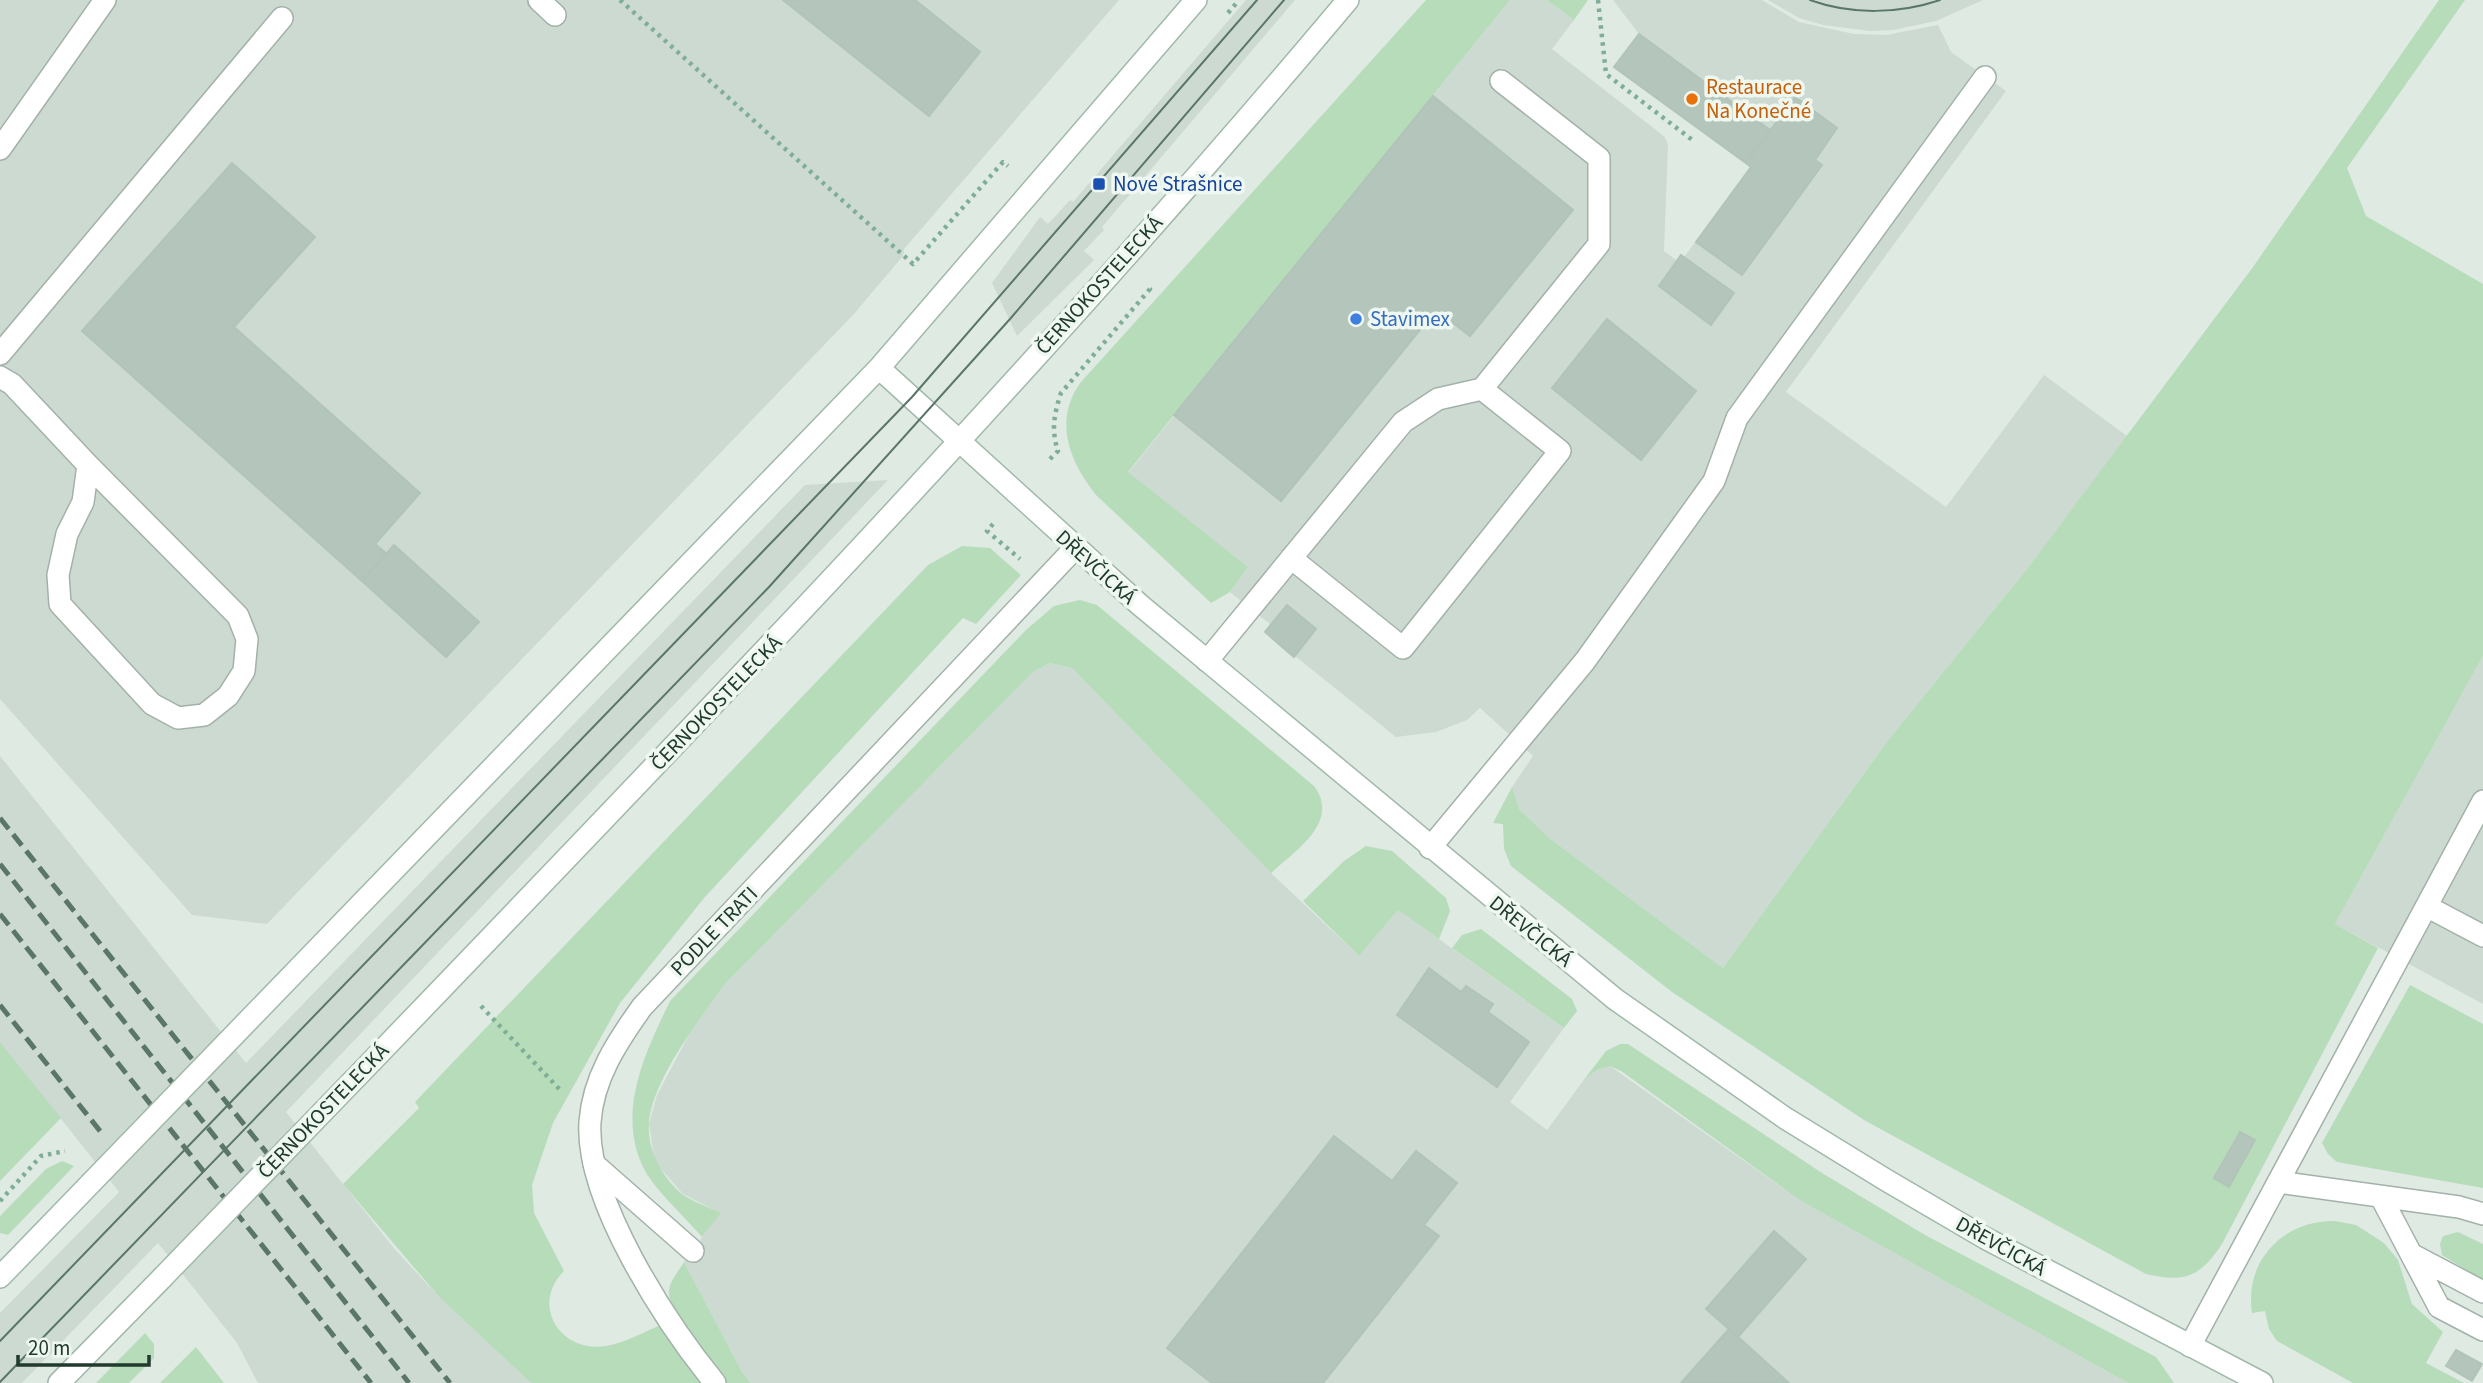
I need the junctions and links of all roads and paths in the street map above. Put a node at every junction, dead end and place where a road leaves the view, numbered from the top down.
1 (105, 0) edge
2 (538, 0) edge
3 (620, 0) edge
4 (1196, 0) edge
5 (1348, 0) edge
6 (1598, 0) edge
7 (555, 15) dead end
8 (282, 18) dead end
9 (1985, 77) dead end
10 (1501, 81) dead end
11 (1695, 142) dead end
12 (0, 149) edge
13 (1003, 162) dead end
14 (1150, 289) dead end
15 (0, 354) edge
16 (879, 368) junction
17 (0, 377) edge
18 (1482, 389) junction
19 (960, 440) junction
20 (1050, 459) dead end
21 (88, 465) junction
22 (993, 524) dead end
23 (1075, 548) junction
24 (1291, 558) junction
25 (1045, 580) junction
26 (1207, 662) junction
27 (2483, 801) edge
28 (1430, 848) junction
29 (2428, 907) junction
30 (2483, 936) edge
31 (481, 1006) dead end
32 (590, 1122) junction
33 (65, 1150) dead end
34 (594, 1164) junction
35 (2278, 1182) junction
36 (2381, 1197) junction
37 (0, 1201) edge
38 (2483, 1214) edge
39 (693, 1251) dead end
40 (2411, 1254) junction
41 (1, 1275) edge
42 (2483, 1292) edge
43 (2483, 1330) edge
44 (2190, 1346) junction
45 (60, 1383) edge
46 (715, 1383) edge
47 (2262, 1383) edge

1 - 12 main road
2 - 7 main road
3 - 13 path
4 - 16 main road
5 - 19 main road, ČERNOKOSTELECKÁ
6 - 11 path
8 - 15 main road
9 - 28 main road
10 - 18 main road
14 - 20 path
16 - 19 main road, DŘEVČICKÁ
16 - 41 main road, bridge
17 - 21 main road
18 - 24 main road
18 - 24 main road
19 - 23 main road, DŘEVČICKÁ
19 - 45 main road, ČERNOKOSTELECKÁ, bridge
21 - 21 main road
22 - 25 path
23 - 25 main road, PODLE TRATI
23 - 26 main road, DŘEVČICKÁ
24 - 26 main road
25 - 32 main road, PODLE TRATI
26 - 28 main road, DŘEVČICKÁ
27 - 29 main road
28 - 44 main road, DŘEVČICKÁ
29 - 30 main road
29 - 35 main road
31 - 32 path
32 - 34 main road, PODLE TRATI
33 - 37 path
34 - 39 main road
34 - 46 main road, PODLE TRATI
35 - 36 main road
35 - 44 main road
36 - 38 main road
36 - 40 main road
40 - 42 main road
40 - 43 main road
44 - 47 main road, DŘEVČICKÁ

